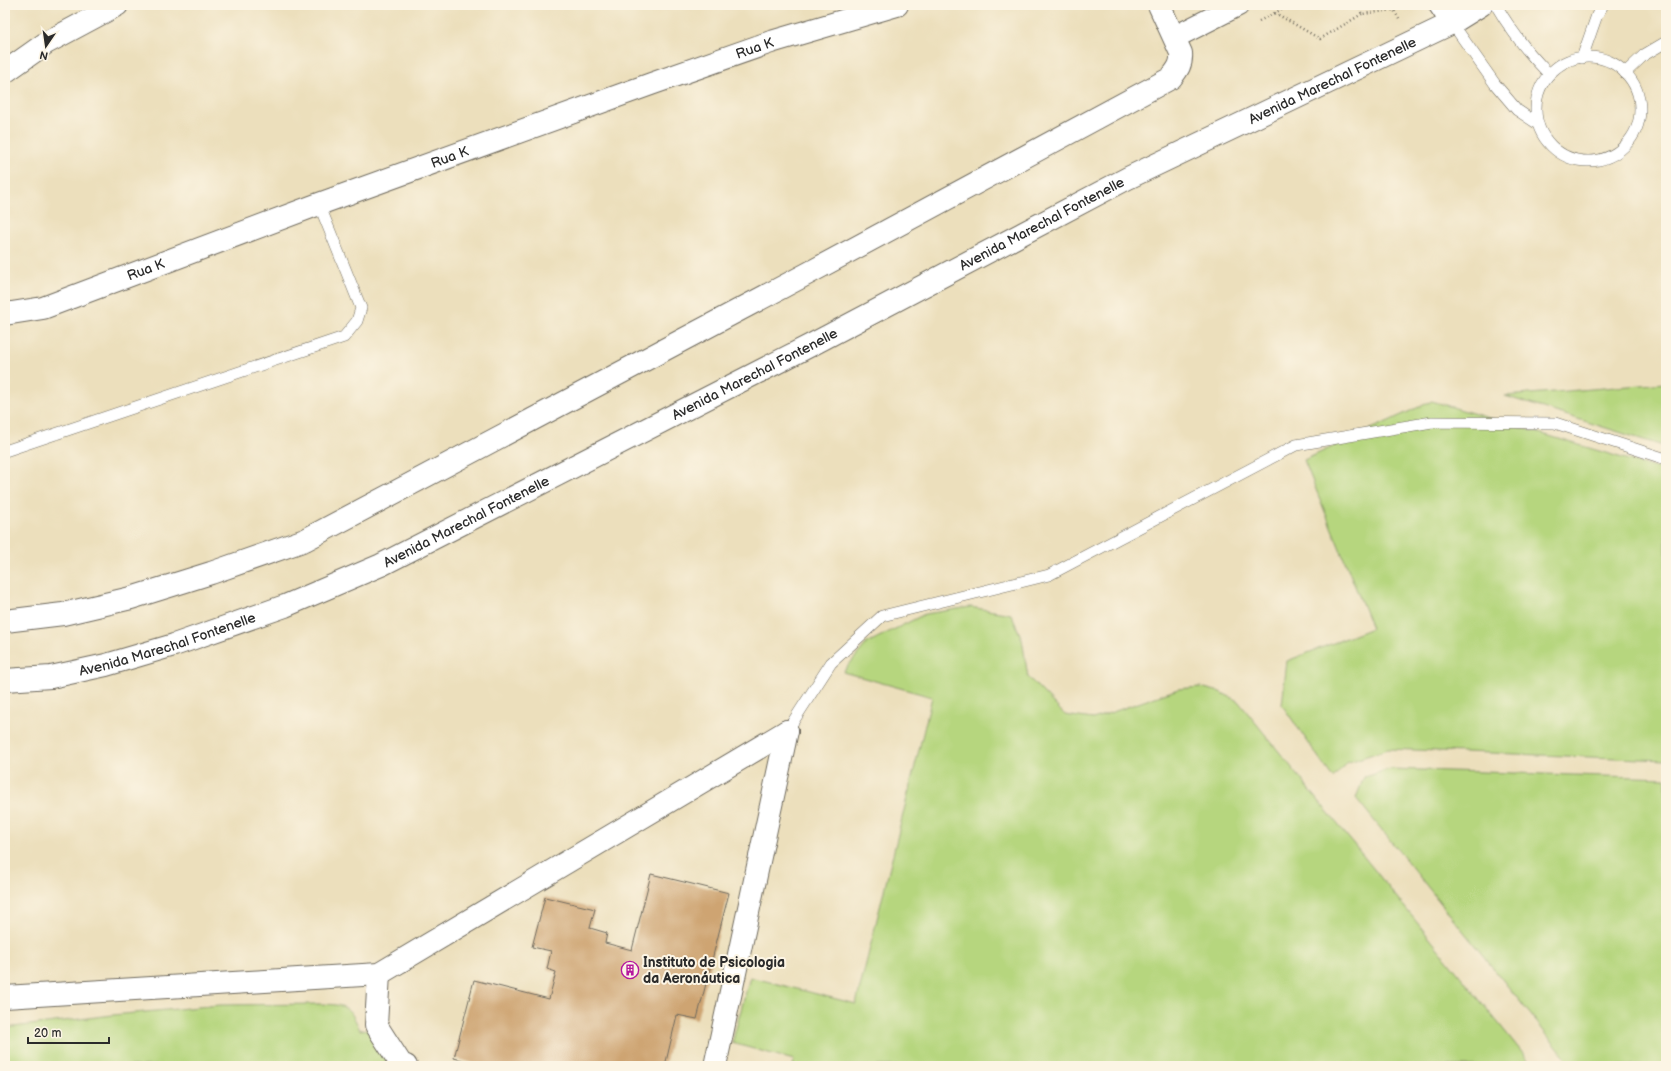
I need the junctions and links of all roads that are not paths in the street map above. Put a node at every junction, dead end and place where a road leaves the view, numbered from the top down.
1 (117, 5) edge
2 (897, 5) edge
3 (1159, 5) edge
4 (1238, 5) edge
5 (1481, 5) edge
6 (1496, 5) edge
7 (1603, 5) edge
8 (1446, 14) edge
9 (1666, 42) edge
10 (1178, 45) junction
11 (1582, 58) junction
12 (5, 72) edge
13 (1625, 73) junction
14 (1549, 74) junction
15 (1538, 124) junction
16 (319, 204) junction
17 (5, 314) edge
18 (5, 451) edge
19 (1666, 459) edge
20 (5, 621) edge
21 (5, 680) edge
22 (787, 731) junction
23 (379, 974) junction
24 (5, 997) edge
25 (406, 1066) edge
26 (715, 1066) edge

1 - 12 street
2 - 16 street, Rua K
3 - 10 street
4 - 10 street
5 - 8 street, Avenida Marechal Fontenelle
6 - 14 lane
7 - 11 lane
8 - 15 lane
8 - 21 street, Avenida Marechal Fontenelle
9 - 13 lane
10 - 20 street
11 - 13 lane
11 - 14 lane
13 - 15 lane
14 - 15 lane
16 - 17 street, Rua K
16 - 18 lane
19 - 22 lane
22 - 23 street
22 - 26 street
23 - 24 street
23 - 25 street

